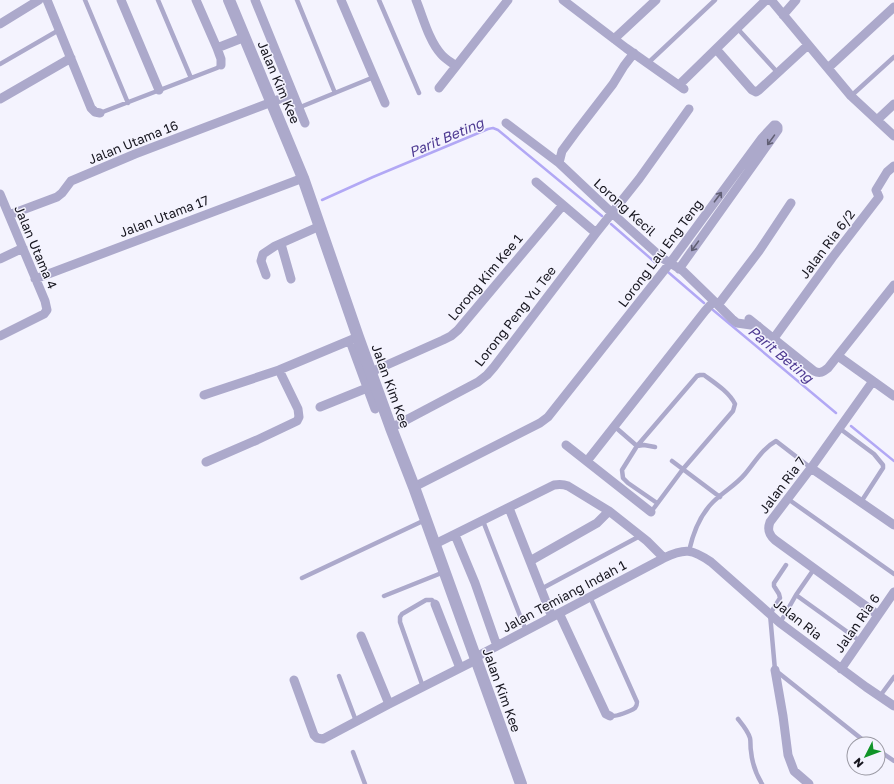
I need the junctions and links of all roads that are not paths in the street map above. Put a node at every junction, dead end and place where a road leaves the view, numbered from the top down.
1 (39, 0) edge
2 (47, 0) edge
3 (85, 0) edge
4 (121, 0) edge
5 (158, 0) edge
6 (196, 0) edge
7 (229, 0) edge
8 (255, 0) edge
9 (297, 0) edge
10 (341, 0) edge
11 (379, 0) edge
12 (417, 0) edge
13 (508, 0) edge
14 (563, 0) edge
15 (656, 0) edge
16 (715, 0) edge
17 (766, 0) edge
18 (771, 0) edge
19 (796, 0) edge
20 (894, 7) edge
21 (783, 15) junction
22 (1, 21) edge
23 (737, 28) junction
24 (60, 30) junction
25 (245, 37) junction
26 (614, 40) junction
27 (808, 45) junction
28 (217, 48) junction
29 (716, 49) junction
30 (634, 53) junction
31 (72, 58) junction
32 (894, 58) edge
33 (648, 63) junction
34 (0, 64) edge
35 (221, 65) joint
36 (456, 66) junction
37 (828, 68) junction
38 (778, 72) junction
39 (374, 77) junction
40 (191, 78) junction
41 (438, 88) dead end
42 (159, 90) junction
43 (335, 93) junction
44 (419, 93) dead end
45 (293, 94) junction
46 (851, 96) junction
47 (0, 99) edge
48 (272, 102) junction
49 (128, 103) junction
50 (385, 103) dead end
51 (894, 104) edge
52 (298, 108) junction
53 (689, 109) dead end
54 (100, 113) joint
55 (877, 120) junction
56 (305, 123) dead end
57 (506, 123) dead end
58 (894, 136) edge
59 (559, 163) junction
60 (894, 166) edge
61 (303, 178) junction
62 (536, 182) dead end
63 (0, 194) edge
64 (791, 203) dead end
65 (563, 205) junction
66 (9, 214) junction
67 (605, 223) junction
68 (320, 226) junction
69 (281, 244) junction
70 (23, 248) junction
71 (0, 259) edge
72 (666, 268) junction
73 (679, 269) junction
74 (266, 275) dead end
75 (35, 279) junction
76 (291, 279) dead end
77 (894, 285) edge
78 (712, 306) junction
79 (749, 318) dead end
80 (760, 327) junction
81 (0, 336) edge
82 (774, 338) junction
83 (354, 339) junction
84 (838, 356) junction
85 (279, 370) junction
86 (371, 372) junction
87 (873, 381) junction
88 (371, 387) junction
89 (204, 395) dead end
90 (894, 396) edge
91 (320, 407) dead end
92 (375, 409) dead end
93 (842, 424) junction
94 (614, 426) junction
95 (391, 428) junction
96 (566, 445) dead end
97 (637, 446) junction
98 (655, 447) dead end
99 (587, 461) junction
100 (672, 461) dead end
101 (206, 462) dead end
102 (812, 468) junction
103 (683, 469) junction
104 (414, 487) junction
105 (720, 497) junction
106 (788, 499) junction
107 (861, 502) junction
108 (657, 503) junction
109 (509, 508) junction
110 (652, 510) joint
111 (609, 511) junction
112 (426, 520) junction
113 (483, 521) junction
114 (894, 525) edge
115 (456, 535) junction
116 (640, 536) junction
117 (435, 544) junction
118 (688, 551) junction
119 (664, 558) junction
120 (530, 561) junction
121 (786, 565) dead end
122 (814, 569) junction
123 (444, 572) junction
124 (894, 574) edge
125 (302, 578) dead end
126 (540, 588) junction
127 (894, 592) edge
128 (796, 595) junction
129 (384, 596) dead end
130 (590, 597) junction
131 (436, 604) joint
132 (770, 614) junction
133 (555, 615) junction
134 (878, 615) junction
135 (780, 623) junction
136 (526, 631) junction
137 (361, 636) dead end
138 (860, 640) junction
139 (497, 646) junction
140 (476, 659) junction
141 (460, 668) junction
142 (841, 669) junction
143 (775, 670) junction
144 (339, 676) dead end
145 (894, 677) edge
146 (294, 680) dead end
147 (423, 687) junction
148 (880, 696) junction
149 (389, 704) junction
150 (894, 706) edge
151 (610, 716) joint
152 (738, 719) dead end
153 (356, 722) junction
154 (858, 736) edge
155 (353, 752) dead end
156 (365, 784) edge
157 (521, 784) edge
158 (762, 784) edge
159 (809, 784) edge

1 - 22 street
2 - 24 street
3 - 49 lane
4 - 42 street
5 - 40 lane
6 - 28 street
7 - 25 street, Jalan Kim Kee
8 - 45 street
9 - 43 lane
10 - 39 street
11 - 44 lane
12 - 36 street
13 - 36 street
14 - 26 street
15 - 26 street
16 - 33 lane
17 - 23 street
18 - 21 street
19 - 21 street
20 - 37 street
21 - 27 street
23 - 29 street
23 - 38 lane
24 - 31 street
24 - 34 lane
25 - 28 street
25 - 48 street, Jalan Kim Kee
26 - 30 street
27 - 37 street
27 - 38 street
28 - 35 street
29 - 33 street
29 - 38 street
30 - 33 street
30 - 59 street
31 - 47 street
31 - 54 street
32 - 46 lane
35 - 40 lane
36 - 41 street
37 - 46 street
39 - 43 lane
39 - 50 street
40 - 42 lane
42 - 49 lane
43 - 52 lane
45 - 48 street, Jalan Utama 16
45 - 52 street
46 - 55 street
48 - 61 street, Jalan Kim Kee
48 - 66 street, Jalan Utama 16
49 - 54 lane
51 - 55 street
52 - 56 street
53 - 67 street, Lorong Peng Yu Tee
55 - 58 street
57 - 59 street, Lorong Kecil
59 - 67 street, Lorong Kecil
60 - 82 street, Jalan Ria 6/2
61 - 68 street, Jalan Kim Kee
61 - 75 street, Jalan Utama 17
62 - 65 street
63 - 66 street, Jalan Utama 4
64 - 78 street
65 - 67 street
65 - 86 street, Lorong Kim Kee 1
66 - 70 street, Jalan Utama 4
67 - 72 street, Lorong Kecil
67 - 95 street, Lorong Peng Yu Tee
68 - 69 street
68 - 83 street, Jalan Kim Kee
69 - 74 street
69 - 76 street
70 - 71 street
70 - 75 street, Jalan Utama 4
72 - 73 street, Lorong Kecil
72 -> 73 street, Lorong Lau Eng Teng
72 - 104 street, Lorong Lau Eng Teng
73 - 78 street, Lorong Kecil
75 - 81 street, Jalan Utama 4
77 - 84 street
78 - 80 street, Lorong Kecil
78 - 94 street
79 - 80 street
80 - 82 street
82 - 84 street
83 - 85 street
83 - 86 street, Jalan Kim Kee
83 - 88 street
84 - 87 street
85 - 89 street
85 - 101 street
86 - 88 street, Jalan Kim Kee
87 - 90 street
87 - 93 street, Jalan Ria 7
88 - 91 street
88 - 92 street
88 - 95 street, Jalan Kim Kee
93 - 102 street, Jalan Ria 7
93 - 107 lane
94 - 97 lane
94 - 99 street
95 - 104 street, Jalan Kim Kee
96 - 99 street
97 - 98 lane
97 - 103 lane
97 - 108 lane
99 - 110 street
100 - 103 lane
102 - 105 lane
102 - 106 street, Jalan Ria 7
102 - 107 street
103 - 105 lane
103 - 108 lane
104 - 112 street, Jalan Kim Kee
105 - 118 lane
106 - 122 street, Jalan Ria 7
106 - 124 lane
107 - 114 street
108 - 110 lane
109 - 111 street
109 - 113 street
109 - 120 street
111 - 116 street
111 - 120 street
112 - 117 street, Jalan Kim Kee
112 - 125 lane
113 - 115 street
113 - 136 lane
115 - 117 street
115 - 139 street
116 - 119 street
116 - 126 lane
117 - 123 street, Jalan Kim Kee
118 - 119 street, Jalan Temiang Indah 1
118 - 132 street, Jalan Ria
119 - 130 street, Jalan Temiang Indah 1
120 - 126 street
121 - 132 lane
122 - 128 lane
122 - 134 street, Jalan Ria 7
123 - 129 lane
123 - 140 street, Jalan Kim Kee
126 - 133 street
127 - 134 street, Jalan Ria 6
128 - 135 lane
128 - 138 lane
130 - 133 street, Jalan Temiang Indah 1
130 - 151 lane
131 - 141 street
131 - 147 lane
132 - 135 street, Jalan Ria
132 - 143 lane
133 - 136 street, Jalan Temiang Indah 1
133 - 151 street
134 - 138 street, Jalan Ria 6
135 - 142 street, Jalan Ria
136 - 139 street, Jalan Temiang Indah 1
137 - 149 street
138 - 142 street, Jalan Ria 6
139 - 140 street, Jalan Temiang Indah 1
140 - 141 street, Jalan Temiang Indah 1
140 - 157 street, Jalan Kim Kee
141 - 147 street, Jalan Temiang Indah 1
142 - 148 street, Jalan Ria
143 - 154 lane
143 - 159 street
144 - 153 lane
145 - 148 lane
146 - 153 street, Jalan Temiang Indah 1
147 - 149 street, Jalan Temiang Indah 1
148 - 150 street, Jalan Ria
149 - 153 street, Jalan Temiang Indah 1
152 - 158 lane
155 - 156 lane

